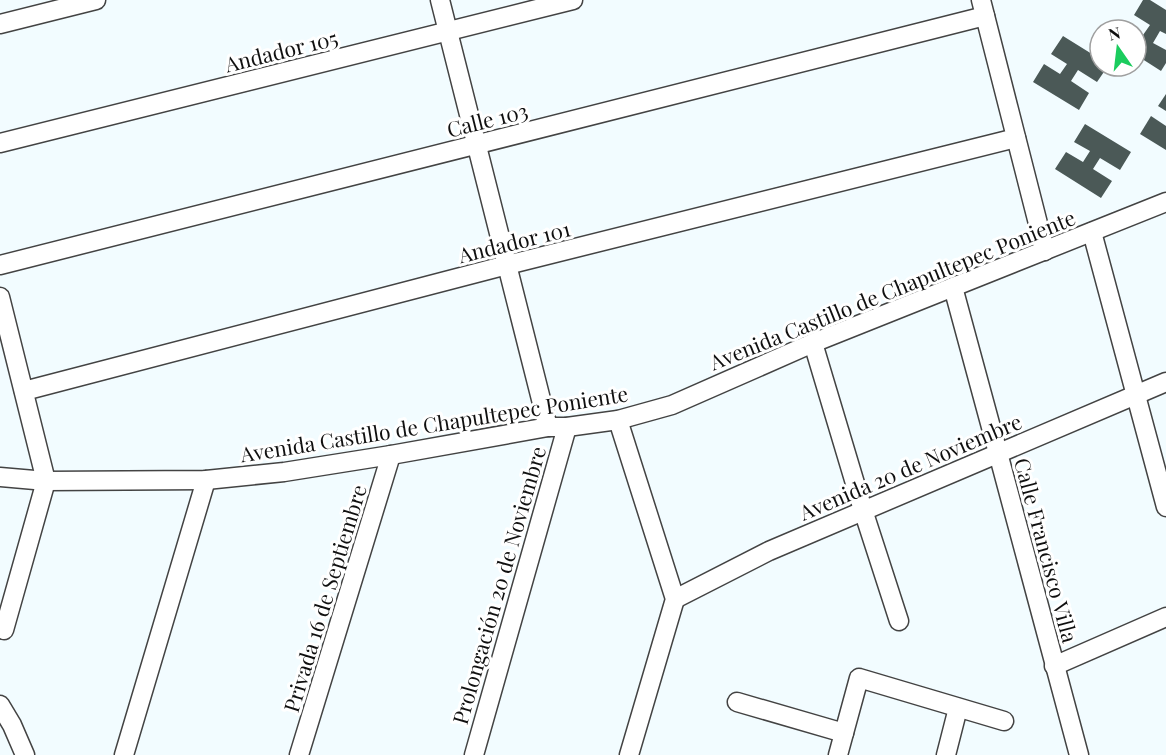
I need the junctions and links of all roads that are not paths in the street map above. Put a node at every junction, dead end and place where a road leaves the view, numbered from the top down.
1 (96, 0) edge
2 (440, 0) edge
3 (573, 0) edge
4 (983, 8) edge
5 (0, 24) edge
6 (448, 32) junction
7 (1016, 138) junction
8 (0, 143) edge
9 (477, 145) junction
10 (1166, 202) edge
11 (1092, 232) junction
12 (1045, 251) junction
13 (0, 265) edge
14 (507, 265) junction
15 (952, 287) junction
16 (0, 297) edge
17 (813, 343) junction
18 (1166, 382) edge
19 (24, 391) junction
20 (1136, 395) junction
21 (618, 420) junction
22 (567, 426) junction
23 (548, 427) junction
24 (998, 453) junction
25 (391, 455) junction
26 (0, 477) edge
27 (206, 480) junction
28 (46, 481) junction
29 (1166, 507) edge
30 (863, 510) junction
31 (675, 599) junction
32 (1166, 617) edge
33 (899, 621) dead end
34 (4, 630) dead end
35 (1054, 666) junction
36 (737, 702) dead end
37 (0, 705) edge
38 (958, 708) junction
39 (1004, 721) dead end
40 (844, 733) junction
41 (25, 755) edge
42 (124, 755) edge
43 (299, 755) edge
44 (474, 755) edge
45 (629, 755) edge
46 (838, 755) edge
47 (946, 755) edge
48 (1079, 755) edge

1 - 5 street
2 - 6 street
3 - 6 street, Andador 105
4 - 7 street
4 - 9 street, Calle 103
6 - 8 street, Andador 105
6 - 9 street
7 - 12 street
7 - 14 street, Andador 101
9 - 13 street, Calle 103
9 - 14 street
10 - 11 street, Avenida Castillo de Chapultepec Poniente
11 - 12 street, Avenida Castillo de Chapultepec Poniente
11 - 20 street
12 - 15 street, Avenida Castillo de Chapultepec Poniente
14 - 19 street, Andador 101
14 - 23 street
15 - 17 street, Avenida Castillo de Chapultepec Poniente
15 - 24 street, Calle Francisco Villa
16 - 19 street
17 - 21 street, Avenida Castillo de Chapultepec Poniente
17 - 30 street
18 - 20 street, Avenida 20 de Noviembre
19 - 28 street
20 - 24 street, Avenida 20 de Noviembre
20 - 29 street
21 - 22 street, Avenida Castillo de Chapultepec Poniente
21 - 31 street
22 - 23 street, Avenida Castillo de Chapultepec Poniente
22 - 44 street, Prolongación 20 de Noviembre
23 - 25 street, Avenida Castillo de Chapultepec Poniente
24 - 30 street, Avenida 20 de Noviembre
24 - 35 street, Calle Francisco Villa
25 - 27 street, Avenida Castillo de Chapultepec Poniente
25 - 43 street, Privada 16 de Septiembre
26 - 28 street, Avenida Castillo de Chapultepec Poniente
27 - 28 street, Avenida Castillo de Chapultepec Poniente
27 - 42 street
28 - 34 street
30 - 31 street, Avenida 20 de Noviembre
30 - 33 street
31 - 45 street
32 - 35 street
35 - 48 street, Calle Francisco Villa
36 - 40 street
37 - 41 street
38 - 39 street
38 - 40 street
38 - 47 street
40 - 46 street

